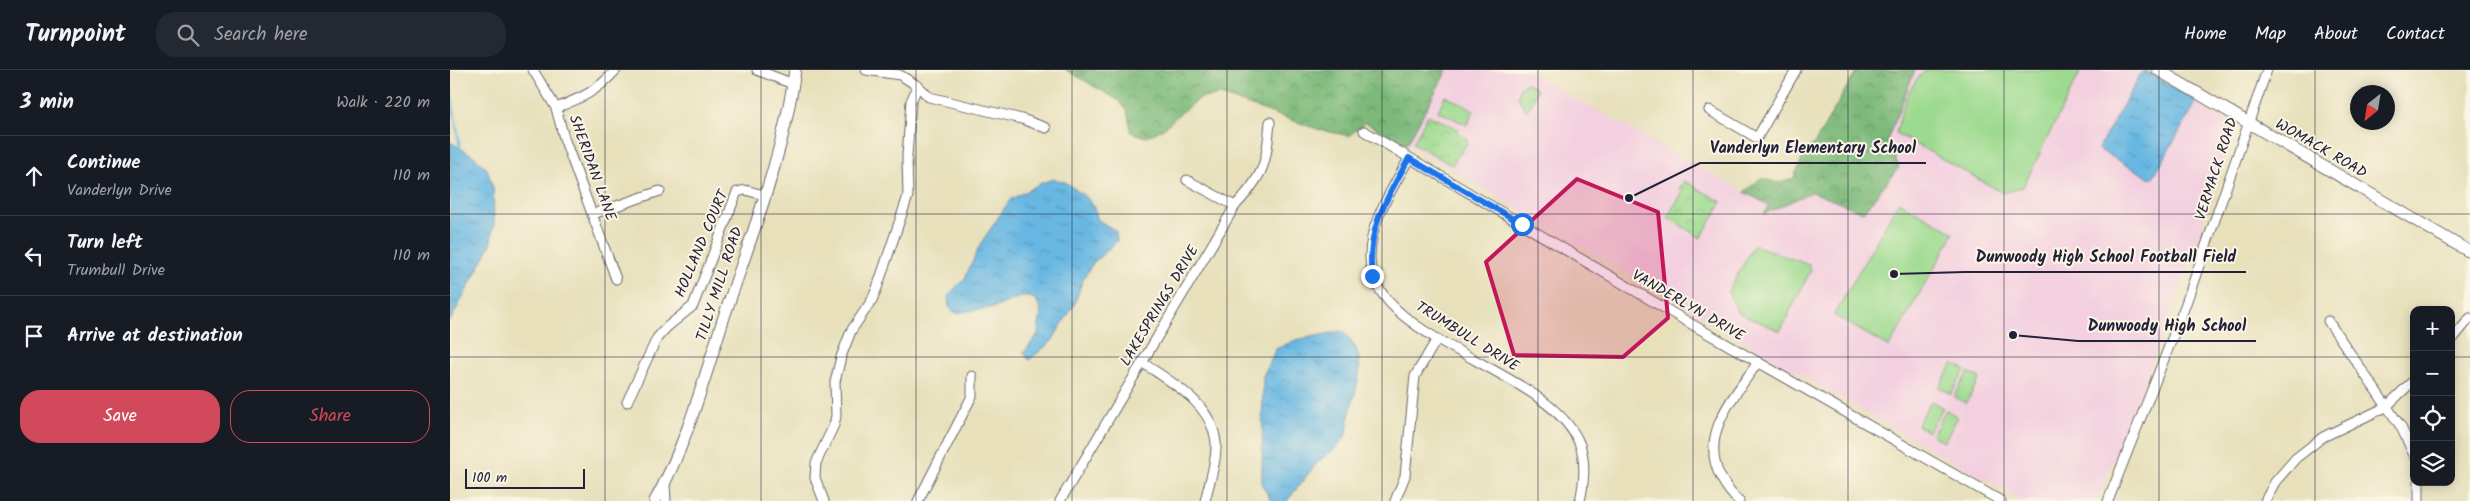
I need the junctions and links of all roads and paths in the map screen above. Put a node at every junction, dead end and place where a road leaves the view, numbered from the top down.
1 (533, 70) edge
2 (616, 70) edge
3 (757, 70) edge
4 (795, 70) edge
5 (866, 70) edge
6 (1796, 70) edge
7 (2158, 70) edge
8 (2267, 70) edge
9 (793, 84) junction
10 (918, 86) junction
11 (556, 108) junction
12 (1709, 110) dead end
13 (1270, 122) dead end
14 (2247, 123) junction
15 (1046, 128) dead end
16 (1364, 131) dead end
17 (1409, 158) junction
18 (1187, 180) dead end
19 (660, 191) dead end
20 (764, 195) junction
21 (1235, 206) junction
22 (593, 214) junction
23 (2470, 252) edge
24 (616, 279) dead end
25 (2470, 318) edge
26 (2328, 321) dead end
27 (2455, 336) edge
28 (1437, 339) junction
29 (1758, 362) junction
30 (1142, 363) junction
31 (972, 376) dead end
32 (2410, 384) edge
33 (628, 402) dead end
34 (2386, 407) junction
35 (2410, 446) edge
36 (665, 484) junction
37 (2419, 486) edge
38 (656, 501) edge
39 (666, 501) edge
40 (824, 501) edge
41 (918, 501) edge
42 (1060, 501) edge
43 (1205, 501) edge
44 (1395, 501) edge
45 (1580, 501) edge
46 (1739, 501) edge
47 (2001, 501) edge
48 (2108, 501) edge
49 (2265, 501) edge
50 (2418, 501) edge

1 - 11 street, SHERIDAN LANE
2 - 11 street
3 - 9 street
4 - 9 street, TILLY MILL ROAD
5 - 10 street
6 - 12 street
7 - 14 street, WOMACK ROAD
8 - 14 street, VERMACK ROAD
9 - 20 street, TILLY MILL ROAD
10 - 15 street
10 - 40 street
11 - 22 street, SHERIDAN LANE
13 - 21 street, LAKESPRINGS DRIVE
14 - 23 street, WOMACK ROAD
14 - 48 street, VERMACK ROAD
16 - 17 street, VANDERLYN DRIVE
17 - 28 street, TRUMBULL DRIVE
17 - 29 street, VANDERLYN DRIVE
18 - 21 street
19 - 22 street
20 - 33 street, HOLLAND COURT
20 - 36 street, TILLY MILL ROAD
21 - 30 street, LAKESPRINGS DRIVE
22 - 24 street, SHERIDAN LANE
25 - 27 street
26 - 34 street
28 - 44 street
28 - 45 street, TRUMBULL DRIVE
29 - 46 street
29 - 47 street, VANDERLYN DRIVE
30 - 42 street, LAKESPRINGS DRIVE
30 - 43 street
31 - 41 street
32 - 34 street
34 - 35 street
34 - 49 street
36 - 38 street, TILLY MILL ROAD
36 - 39 street
37 - 50 street

